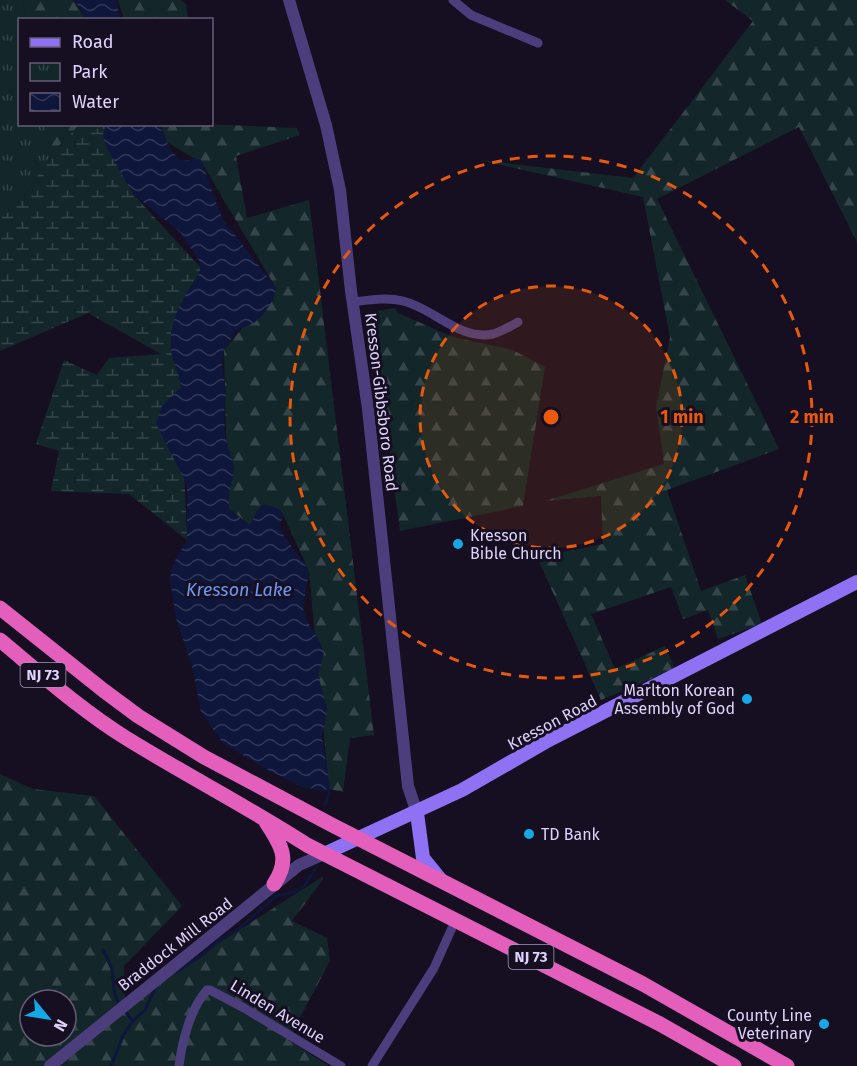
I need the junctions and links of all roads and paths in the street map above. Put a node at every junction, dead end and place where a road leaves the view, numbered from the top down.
1 (289, 0) edge
2 (453, 0) edge
3 (538, 43) dead end
4 (353, 302) junction
5 (518, 322) dead end
6 (857, 582) edge
7 (0, 608) edge
8 (0, 640) edge
9 (417, 813) junction
10 (263, 817) junction
11 (359, 838) junction
12 (324, 854) junction
13 (442, 882) junction
14 (274, 884) junction
15 (456, 919) junction
16 (50, 1066) edge
17 (179, 1066) edge
18 (341, 1066) edge
19 (372, 1066) edge
20 (734, 1066) edge
21 (787, 1066) edge

1 - 4 street, Kresson-Gibbsboro Road
2 - 3 street
4 - 5 street
4 - 9 street, Kresson-Gibbsboro Road
6 - 9 main road, Kresson Road
7 - 11 highway, NJ 73
8 - 10 highway, NJ 73
9 - 11 main road, Kresson Road
9 - 13 main road
10 - 12 highway, NJ 73
10 - 14 highway
11 - 12 main road, Kresson Road
11 - 13 highway, NJ 73
12 - 14 street, Braddock Mill Road
12 - 15 highway, NJ 73
13 - 21 highway, NJ 73
14 - 16 street, Braddock Mill Road
15 - 19 street
15 - 20 highway, NJ 73
17 - 18 street, Linden Avenue

